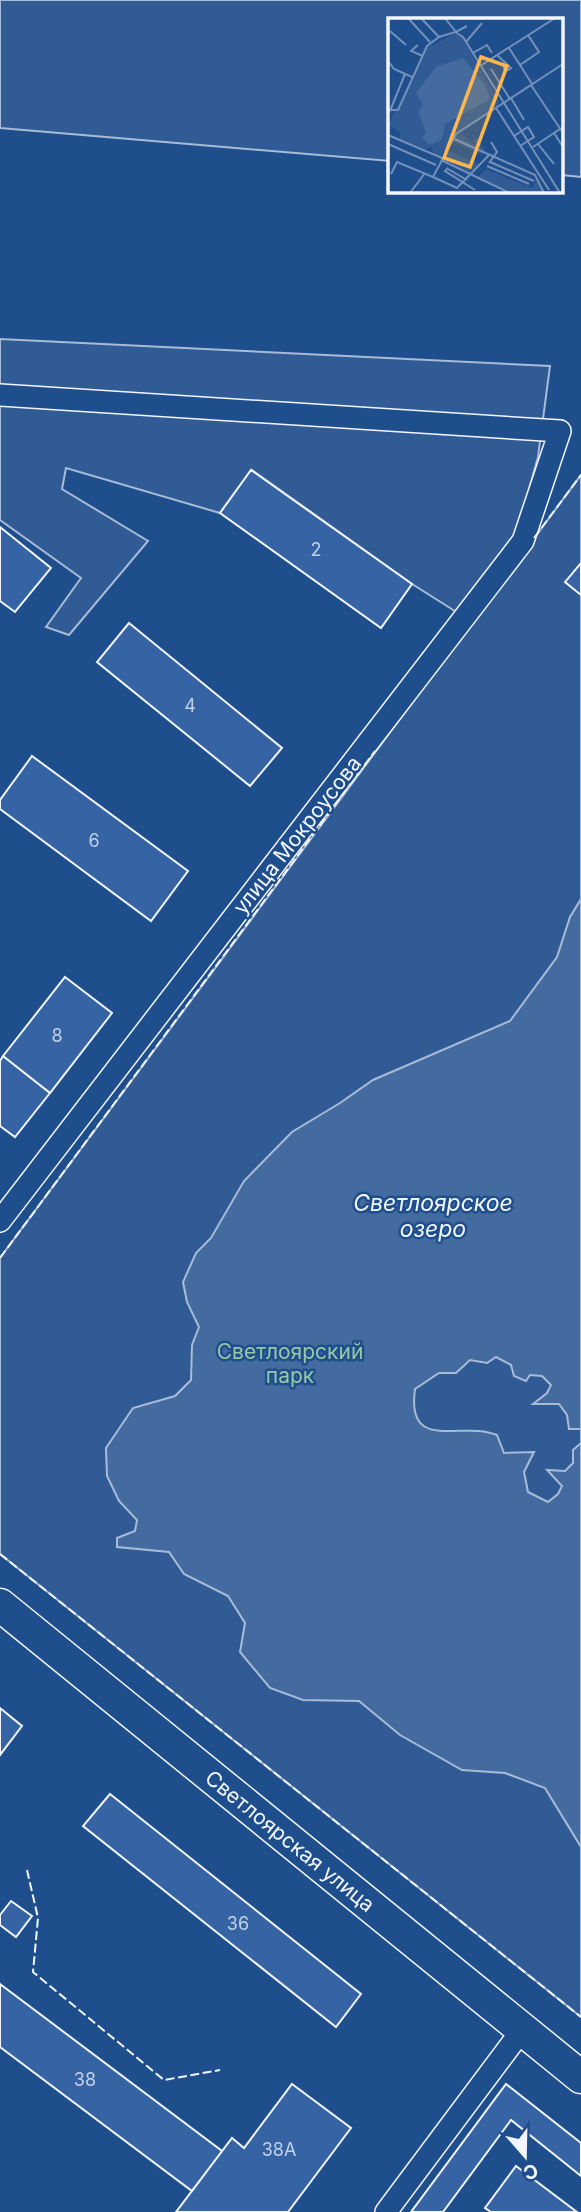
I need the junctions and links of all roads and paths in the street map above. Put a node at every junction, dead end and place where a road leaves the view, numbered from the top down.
1 (0, 395) edge
2 (0, 1221) edge
3 (0, 1605) edge
4 (522, 2030) junction
5 (581, 2077) edge
6 (386, 2212) edge

1 - 2 street, улица Мокроусова
3 - 4 main road, Светлоярская улица
4 - 5 main road, Светлоярская улица
4 - 6 street

